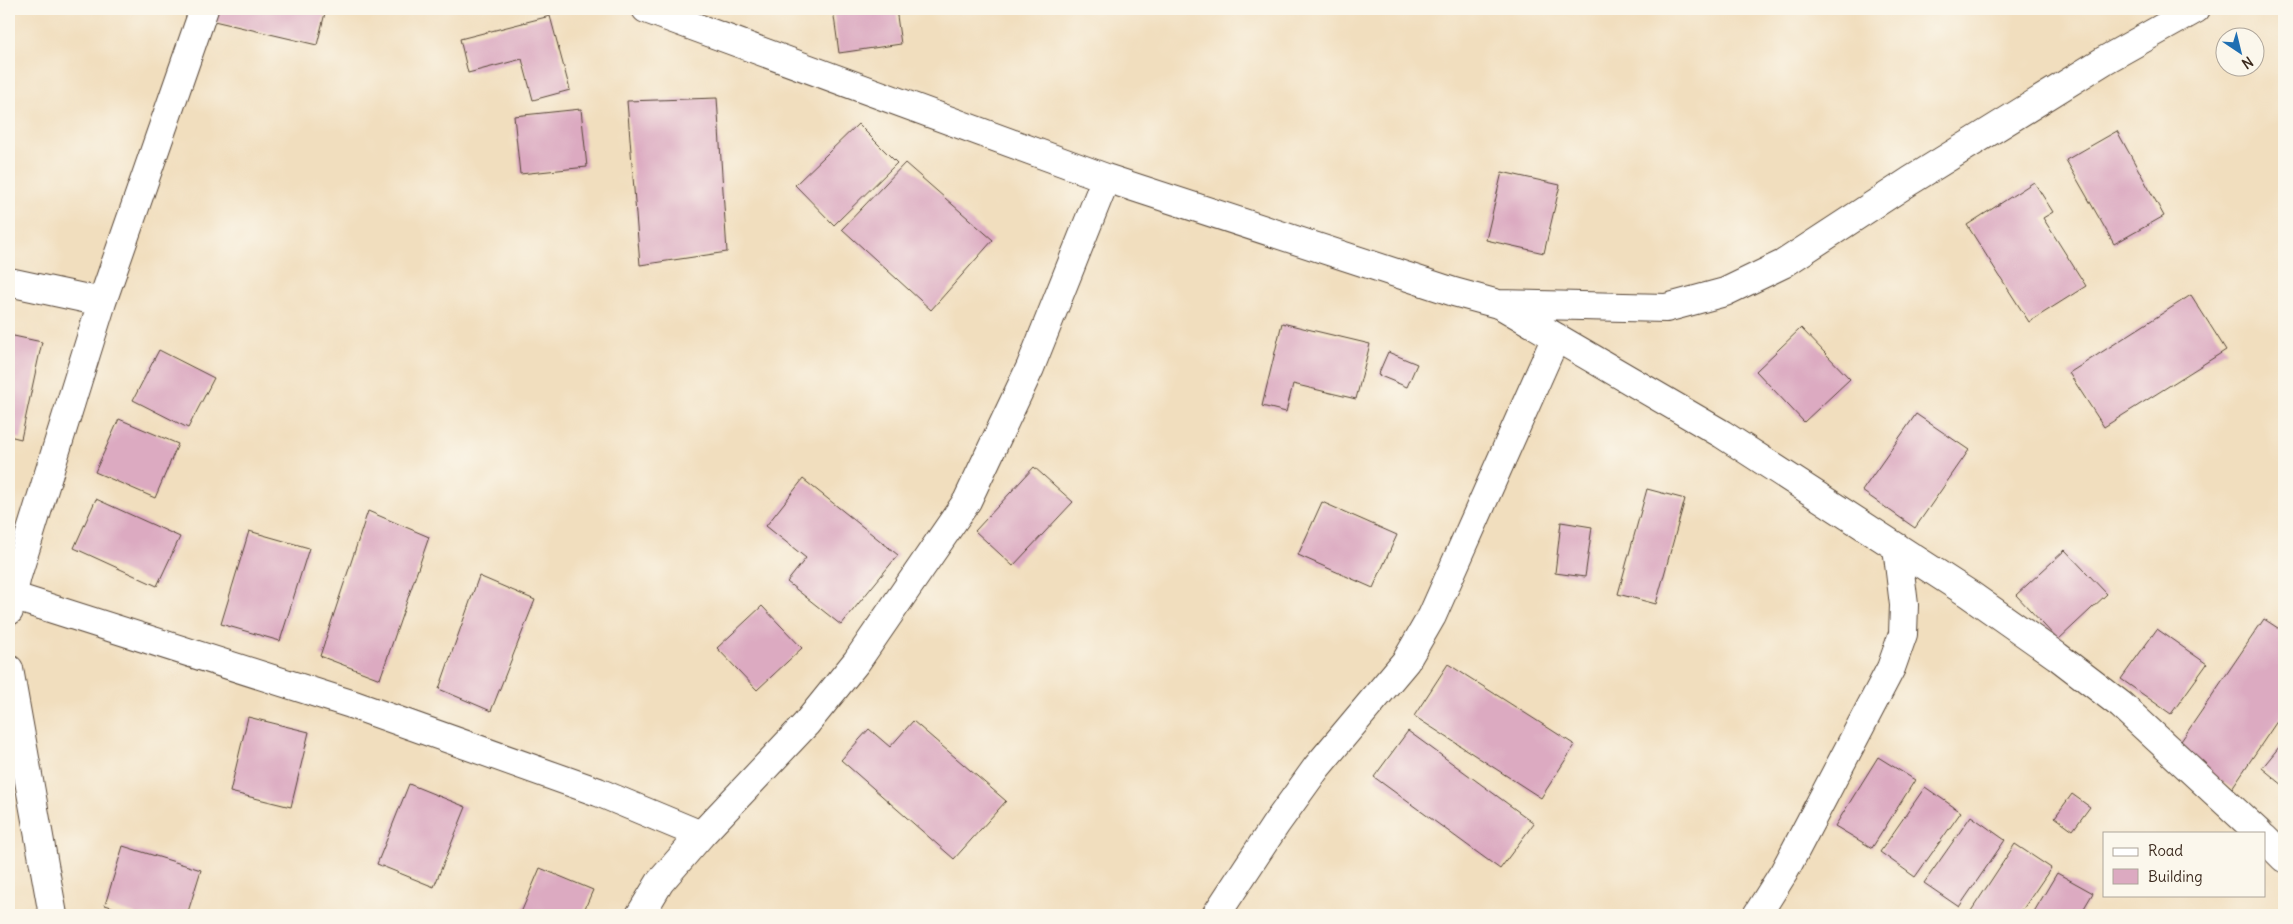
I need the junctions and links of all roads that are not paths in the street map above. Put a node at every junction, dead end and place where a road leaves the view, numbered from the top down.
1 (204, 9) edge
2 (646, 9) edge
3 (2196, 9) edge
4 (1106, 178) junction
5 (9, 282) edge
6 (102, 302) junction
7 (1498, 304) junction
8 (1556, 337) junction
9 (1897, 547) junction
10 (11, 604) edge
11 (9, 669) edge
12 (2258, 832) edge
13 (701, 835) junction
14 (2266, 840) edge
15 (2284, 858) edge
16 (53, 915) edge
17 (640, 915) edge
18 (1216, 915) edge
19 (1757, 915) edge

1 - 6 street
2 - 4 street
3 - 7 street
4 - 7 street
4 - 13 street
5 - 6 street
6 - 10 street
7 - 8 street
8 - 9 street
8 - 18 street
9 - 12 street
9 - 19 street
10 - 13 street
11 - 16 street
13 - 17 street
14 - 15 street

